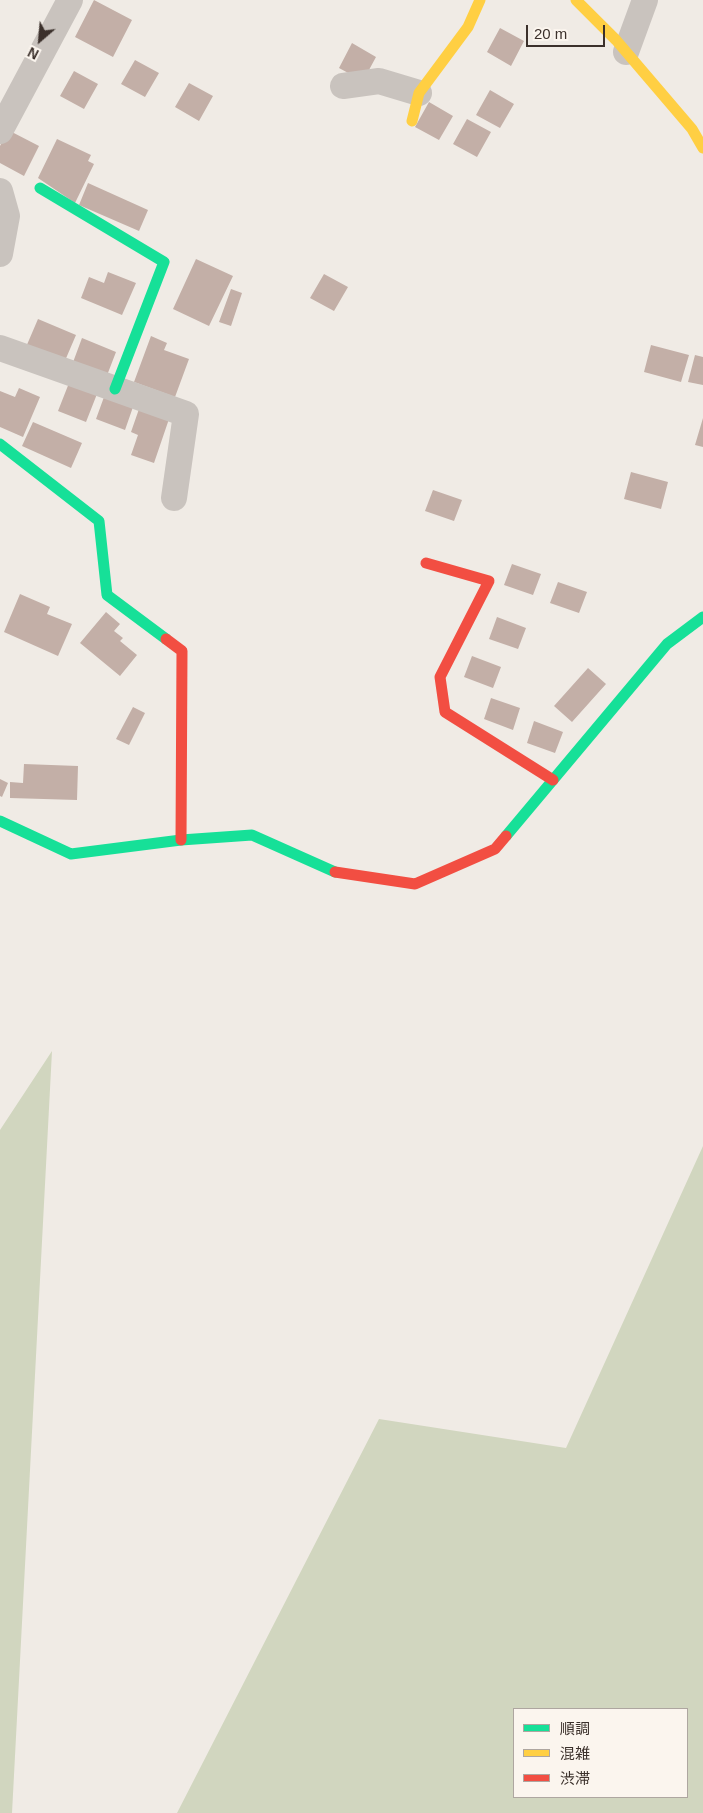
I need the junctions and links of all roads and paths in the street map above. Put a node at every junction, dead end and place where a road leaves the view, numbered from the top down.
1 (70, 0) edge
2 (480, 0) edge
3 (576, 0) edge
4 (645, 0) edge
5 (626, 52) junction
6 (343, 86) dead end
7 (419, 93) junction
8 (412, 121) dead end
9 (0, 131) edge
10 (703, 148) edge
11 (40, 188) dead end
12 (0, 191) edge
13 (0, 254) edge
14 (0, 348) edge
15 (115, 389) junction
16 (0, 444) edge
17 (174, 498) dead end
18 (426, 563) dead end
19 (703, 617) edge
20 (553, 780) junction
21 (0, 821) edge
22 (181, 840) junction

1 - 9 street
2 - 7 street
3 - 5 street
4 - 5 street
5 - 10 street
6 - 7 street
7 - 8 street
11 - 15 street
12 - 13 street
14 - 15 street
15 - 17 street
16 - 22 street
18 - 20 street
19 - 20 street
20 - 22 street
21 - 22 street

